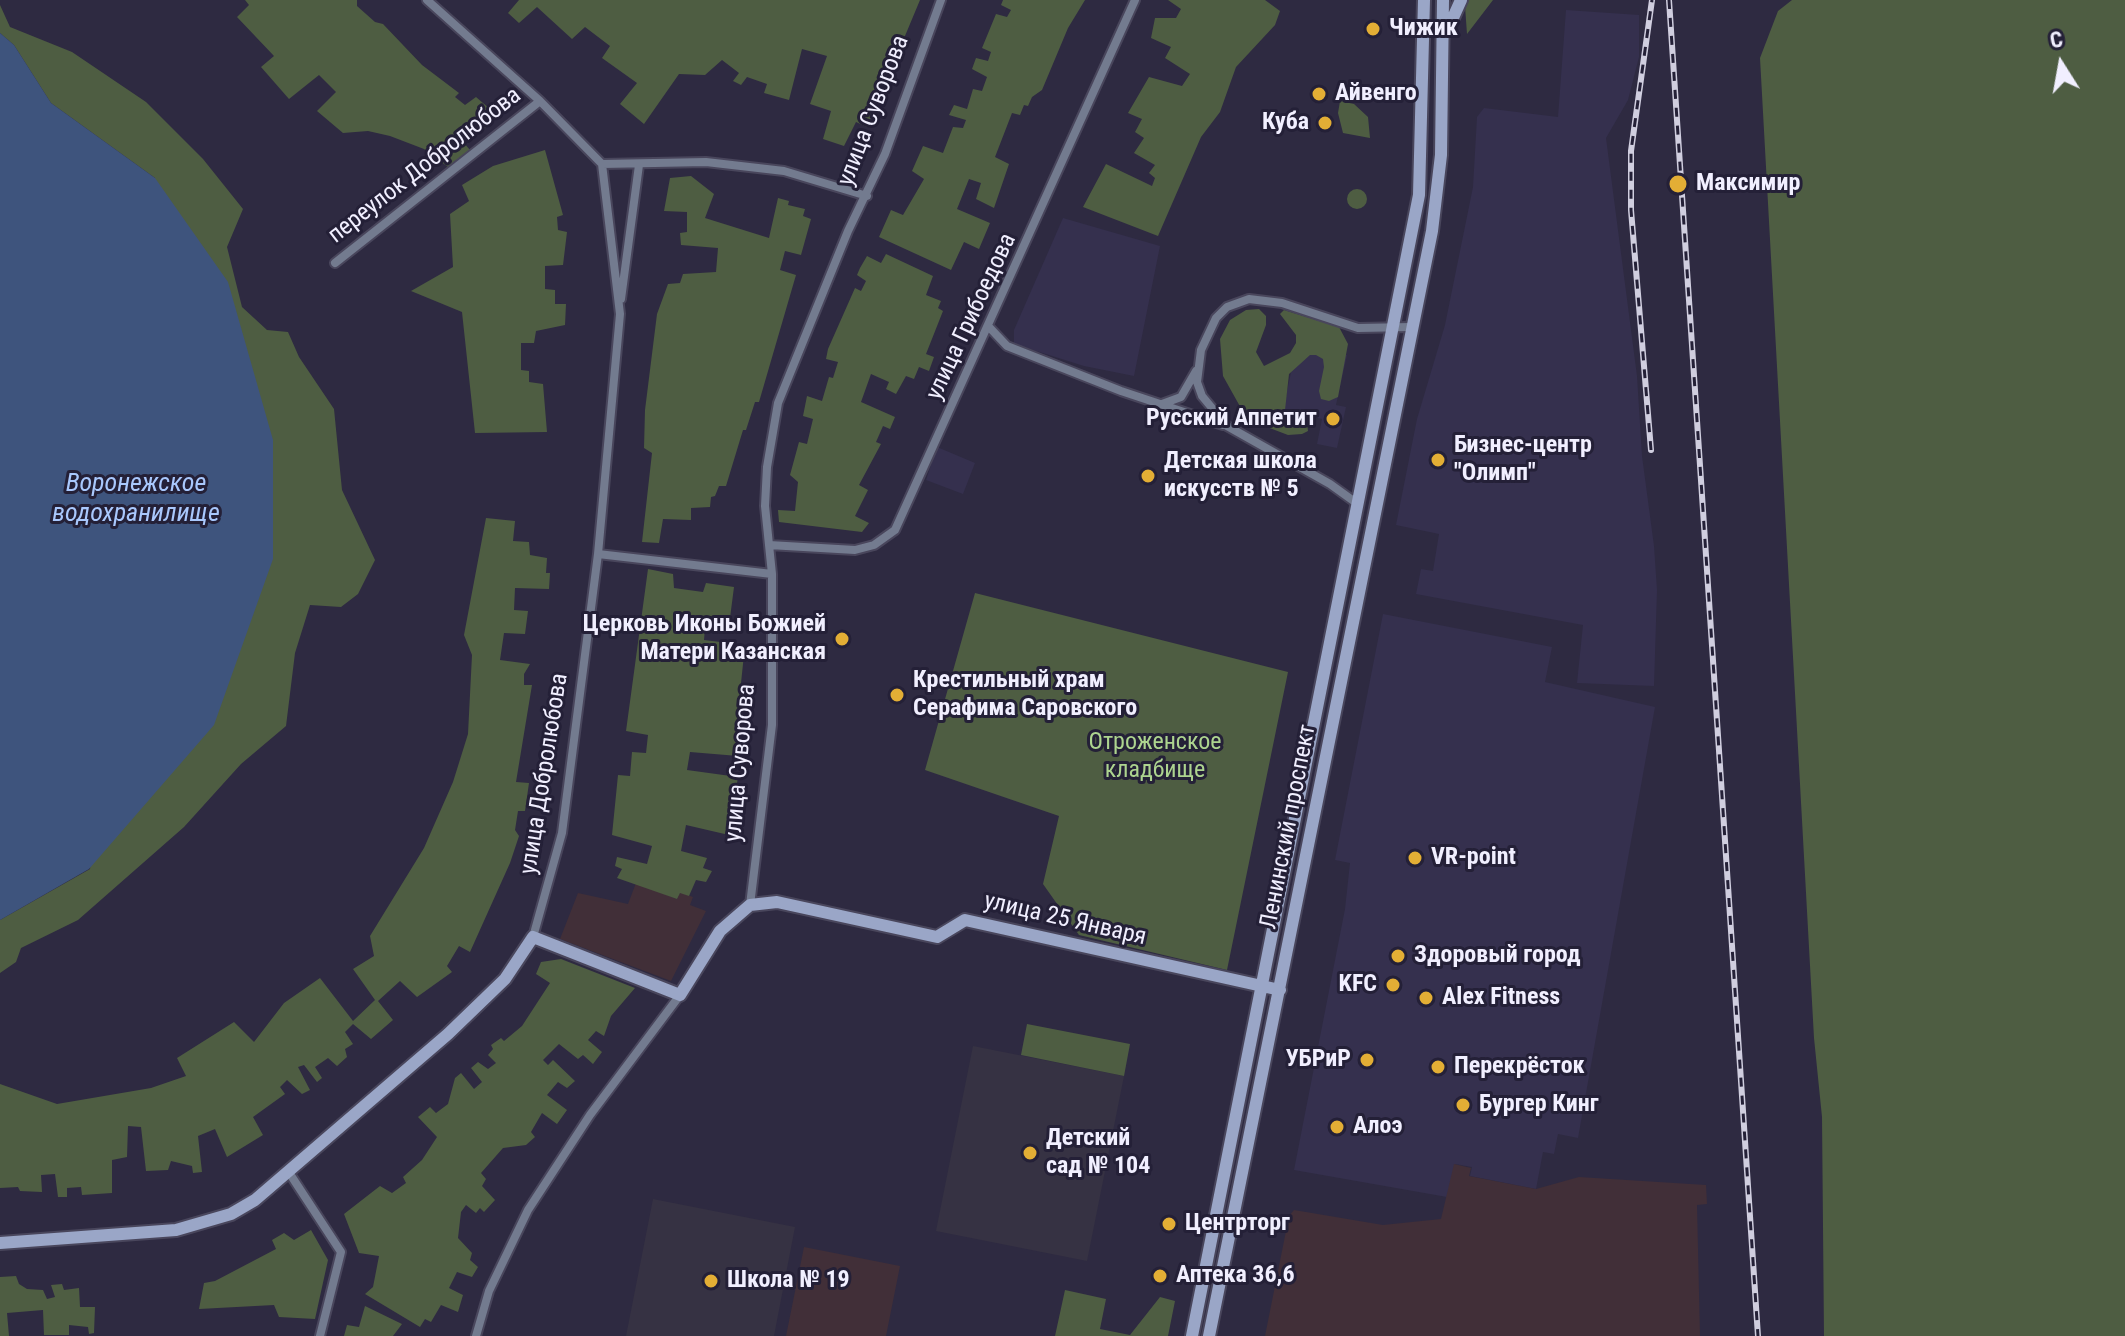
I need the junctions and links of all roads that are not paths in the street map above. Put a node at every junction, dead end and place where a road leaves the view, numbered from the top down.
1 (427, 0) edge
2 (941, 0) edge
3 (1135, 0) edge
4 (1424, 0) edge
5 (1443, 0) edge
6 (1461, 0) edge
7 (1443, 46) junction
8 (540, 101) junction
9 (602, 164) junction
10 (639, 165) junction
11 (867, 196) junction
12 (335, 263) dead end
13 (620, 314) junction
14 (1411, 327) junction
15 (990, 328) junction
16 (1390, 329) junction
17 (1197, 369) junction
18 (1162, 404) junction
19 (1227, 426) junction
20 (1355, 502) junction
21 (1368, 544) junction
22 (769, 545) junction
23 (598, 554) junction
24 (772, 574) junction
25 (750, 905) junction
26 (533, 937) junction
27 (1262, 986) junction
28 (1280, 990) junction
29 (680, 995) junction
30 (290, 1174) junction
31 (0, 1243) edge
32 (320, 1336) edge
33 (476, 1336) edge
34 (1192, 1336) edge
35 (1209, 1336) edge

1 - 8 street
2 - 11 street, улица Суворова
3 - 15 street, улица Грибоедова
4 - 16 main road, Ленинский проспект
5 - 7 main road, Ленинский проспект
6 - 7 main road
7 - 14 main road, Ленинский проспект
8 - 9 street
8 - 12 street, переулок Добролюбова
9 - 10 street
9 - 13 street, улица Добролюбова
10 - 11 street
10 - 13 street
11 - 22 street, улица Суворова
13 - 23 street, улица Добролюбова
14 - 16 street
14 - 21 main road, Ленинский проспект
15 - 18 street
15 - 22 street, улица Грибоедова
16 - 17 street
16 - 20 main road, Ленинский проспект
17 - 18 street
17 - 19 street
18 - 19 street
19 - 20 street
20 - 21 main road
20 - 27 main road, Ленинский проспект
21 - 28 main road, Ленинский проспект
22 - 24 street, улица Суворова
23 - 24 street
23 - 26 street, улица Добролюбова
24 - 25 street, улица Суворова
25 - 27 main road, улица 25 Января
25 - 29 main road
26 - 29 main road
26 - 30 main road, улица Добролюбова
27 - 28 main road, улица 25 Января
27 - 34 main road, Ленинский проспект
28 - 35 main road, Ленинский проспект
29 - 33 street
30 - 31 main road, улица Добролюбова
30 - 32 street

